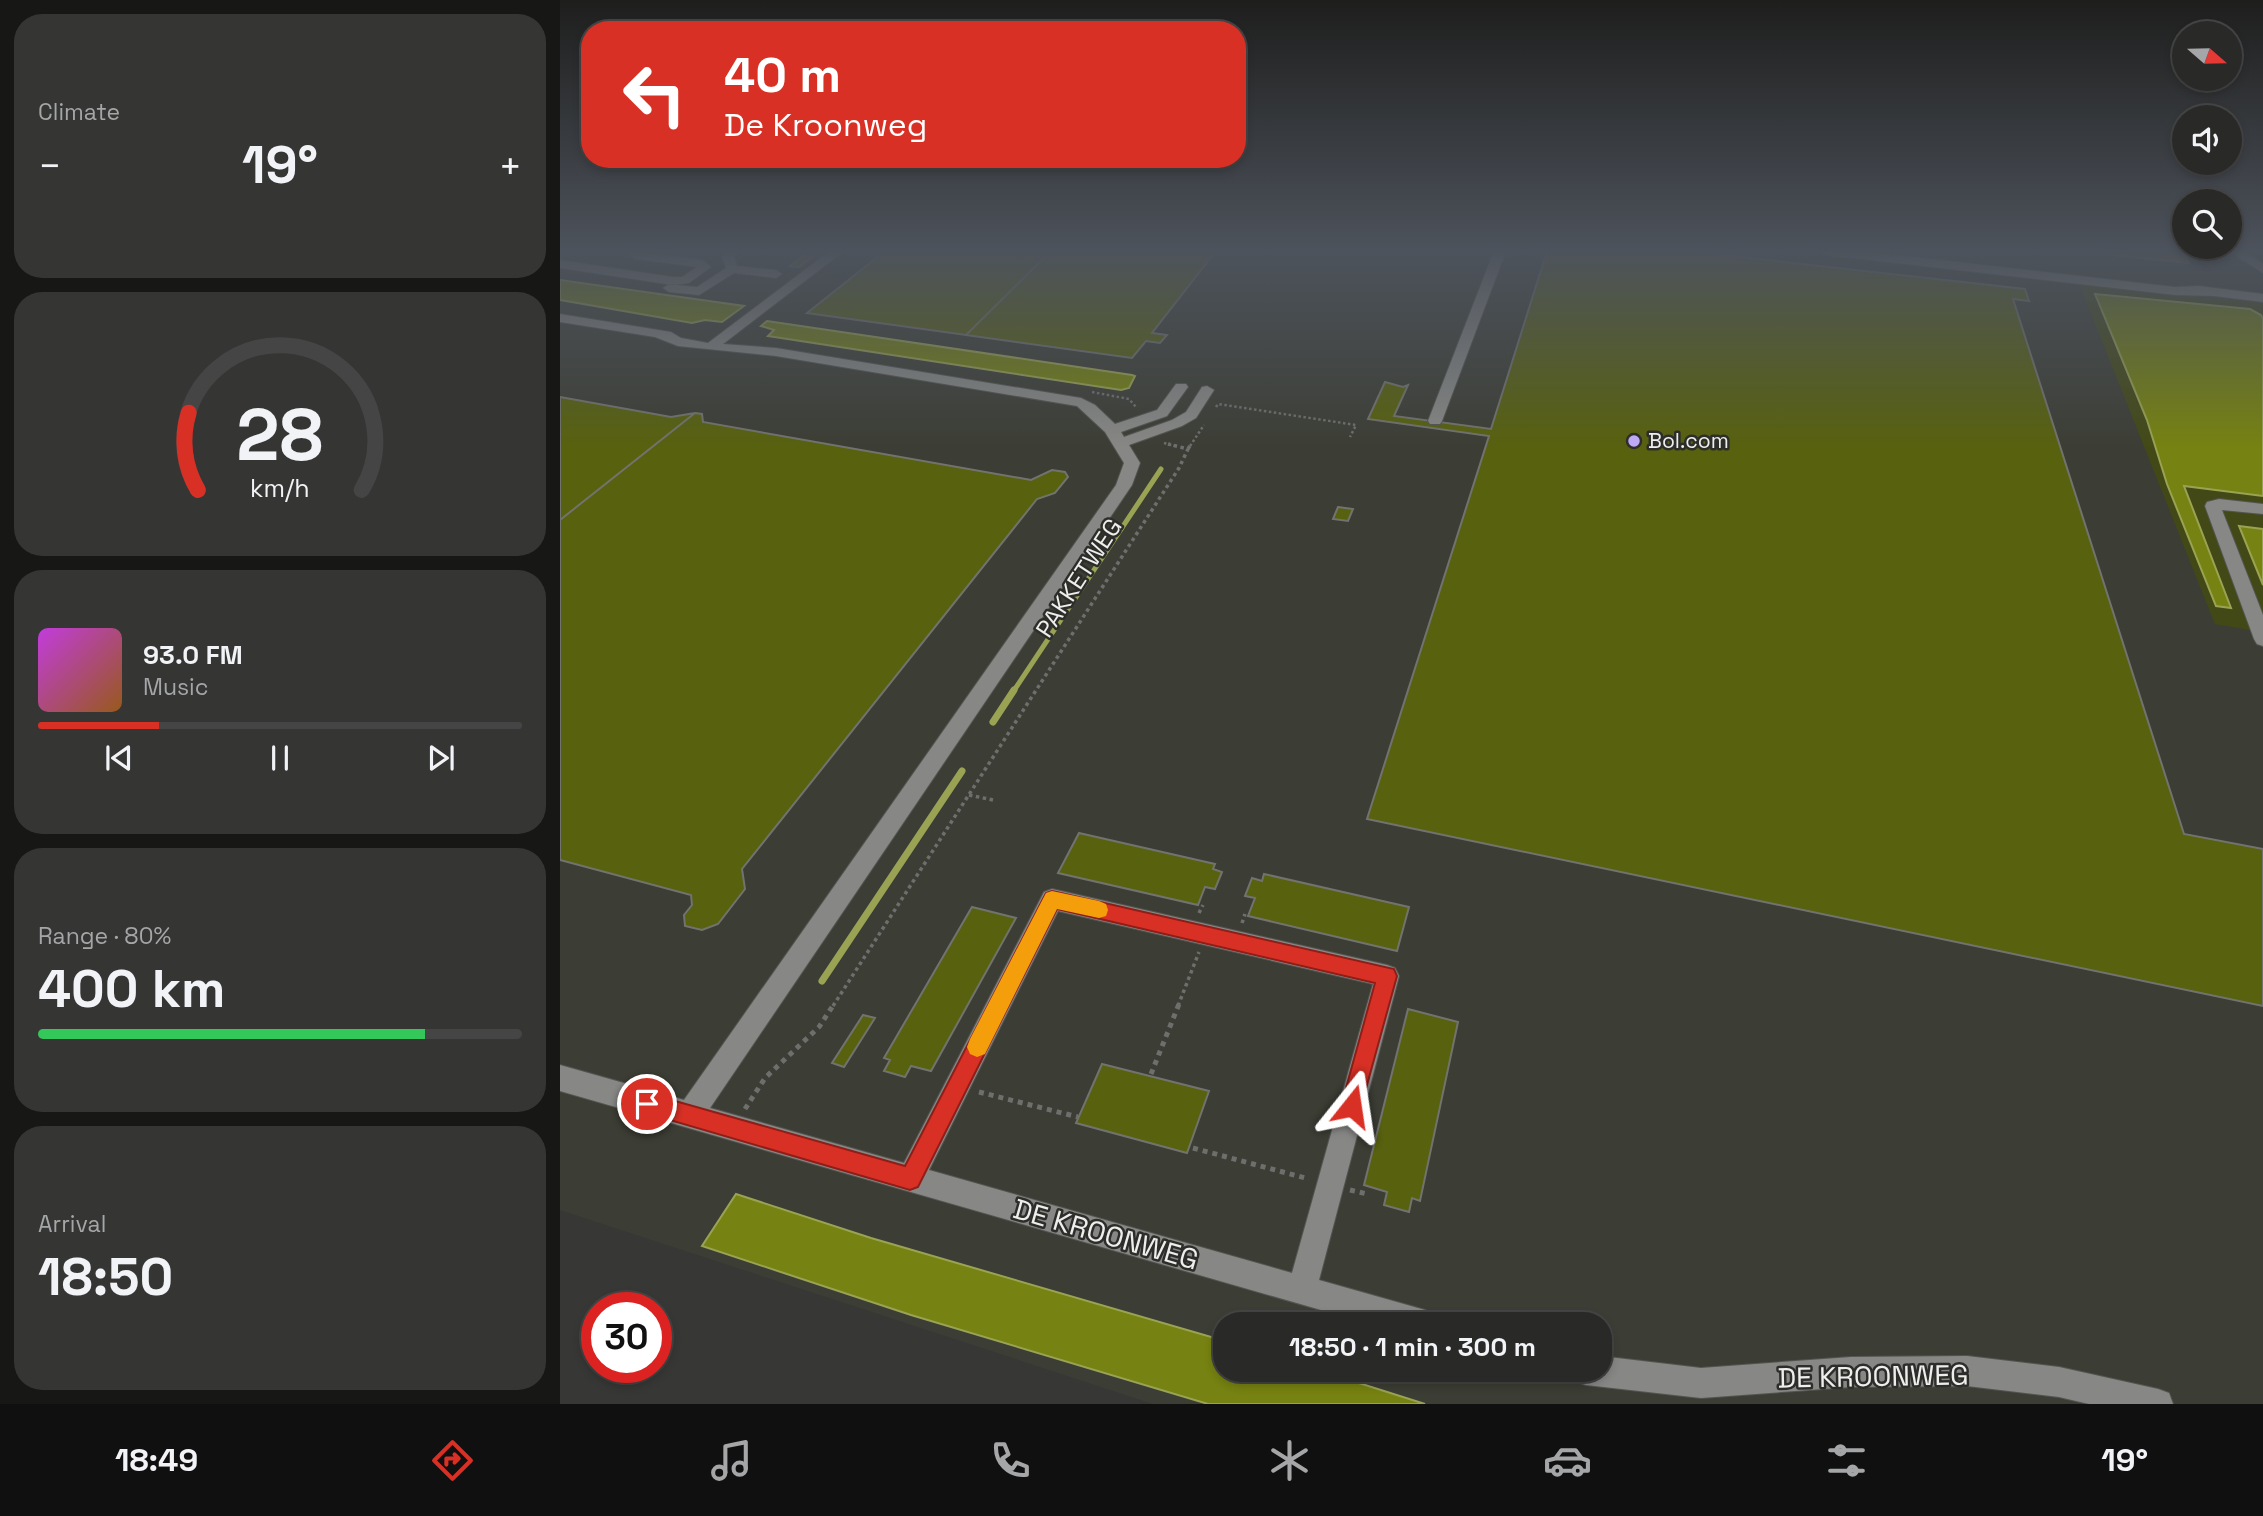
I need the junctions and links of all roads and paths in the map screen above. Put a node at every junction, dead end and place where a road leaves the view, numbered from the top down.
1 (751, 317) edge
2 (1475, 317) edge
3 (560, 318) edge
4 (715, 344) junction
5 (1178, 386) dead end
6 (1207, 390) dead end
7 (1087, 391) dead end
8 (1435, 421) dead end
9 (1150, 423) junction
10 (1177, 423) joint
11 (1116, 437) junction
12 (1350, 437) dead end
13 (1188, 449) junction
14 (2263, 509) edge
15 (2263, 639) edge
16 (969, 795) junction
17 (993, 800) dead end
18 (1206, 935) junction
19 (1152, 1074) dead end
20 (560, 1079) edge
21 (957, 1086) junction
22 (689, 1116) junction
23 (1078, 1117) dead end
24 (732, 1128) junction
25 (1193, 1147) dead end
26 (910, 1179) junction
27 (1331, 1184) junction
28 (1367, 1194) dead end
29 (1302, 1290) junction
30 (1380, 1312) edge
31 (1612, 1373) edge
32 (2158, 1404) edge

1 - 4 street
2 - 8 street
3 - 4 street
4 - 11 street
5 - 9 street
6 - 10 street
7 - 9 path
9 - 10 lane
9 - 11 lane
9 - 13 path
11 - 22 street, PAKKETWEG
12 - 13 path, PAKKETWEG
13 - 16 path, PAKKETWEG
14 - 15 street
16 - 17 path
16 - 24 path, PAKKETWEG
18 - 19 path
18 - 21 street
18 - 27 street
20 - 22 street, DE KROONWEG
21 - 23 path
21 - 26 street
22 - 24 street, DE KROONWEG
24 - 26 street, DE KROONWEG
25 - 27 path
26 - 29 street, DE KROONWEG
27 - 28 path
27 - 29 street
29 - 30 street, DE KROONWEG
31 - 32 street, DE KROONWEG

